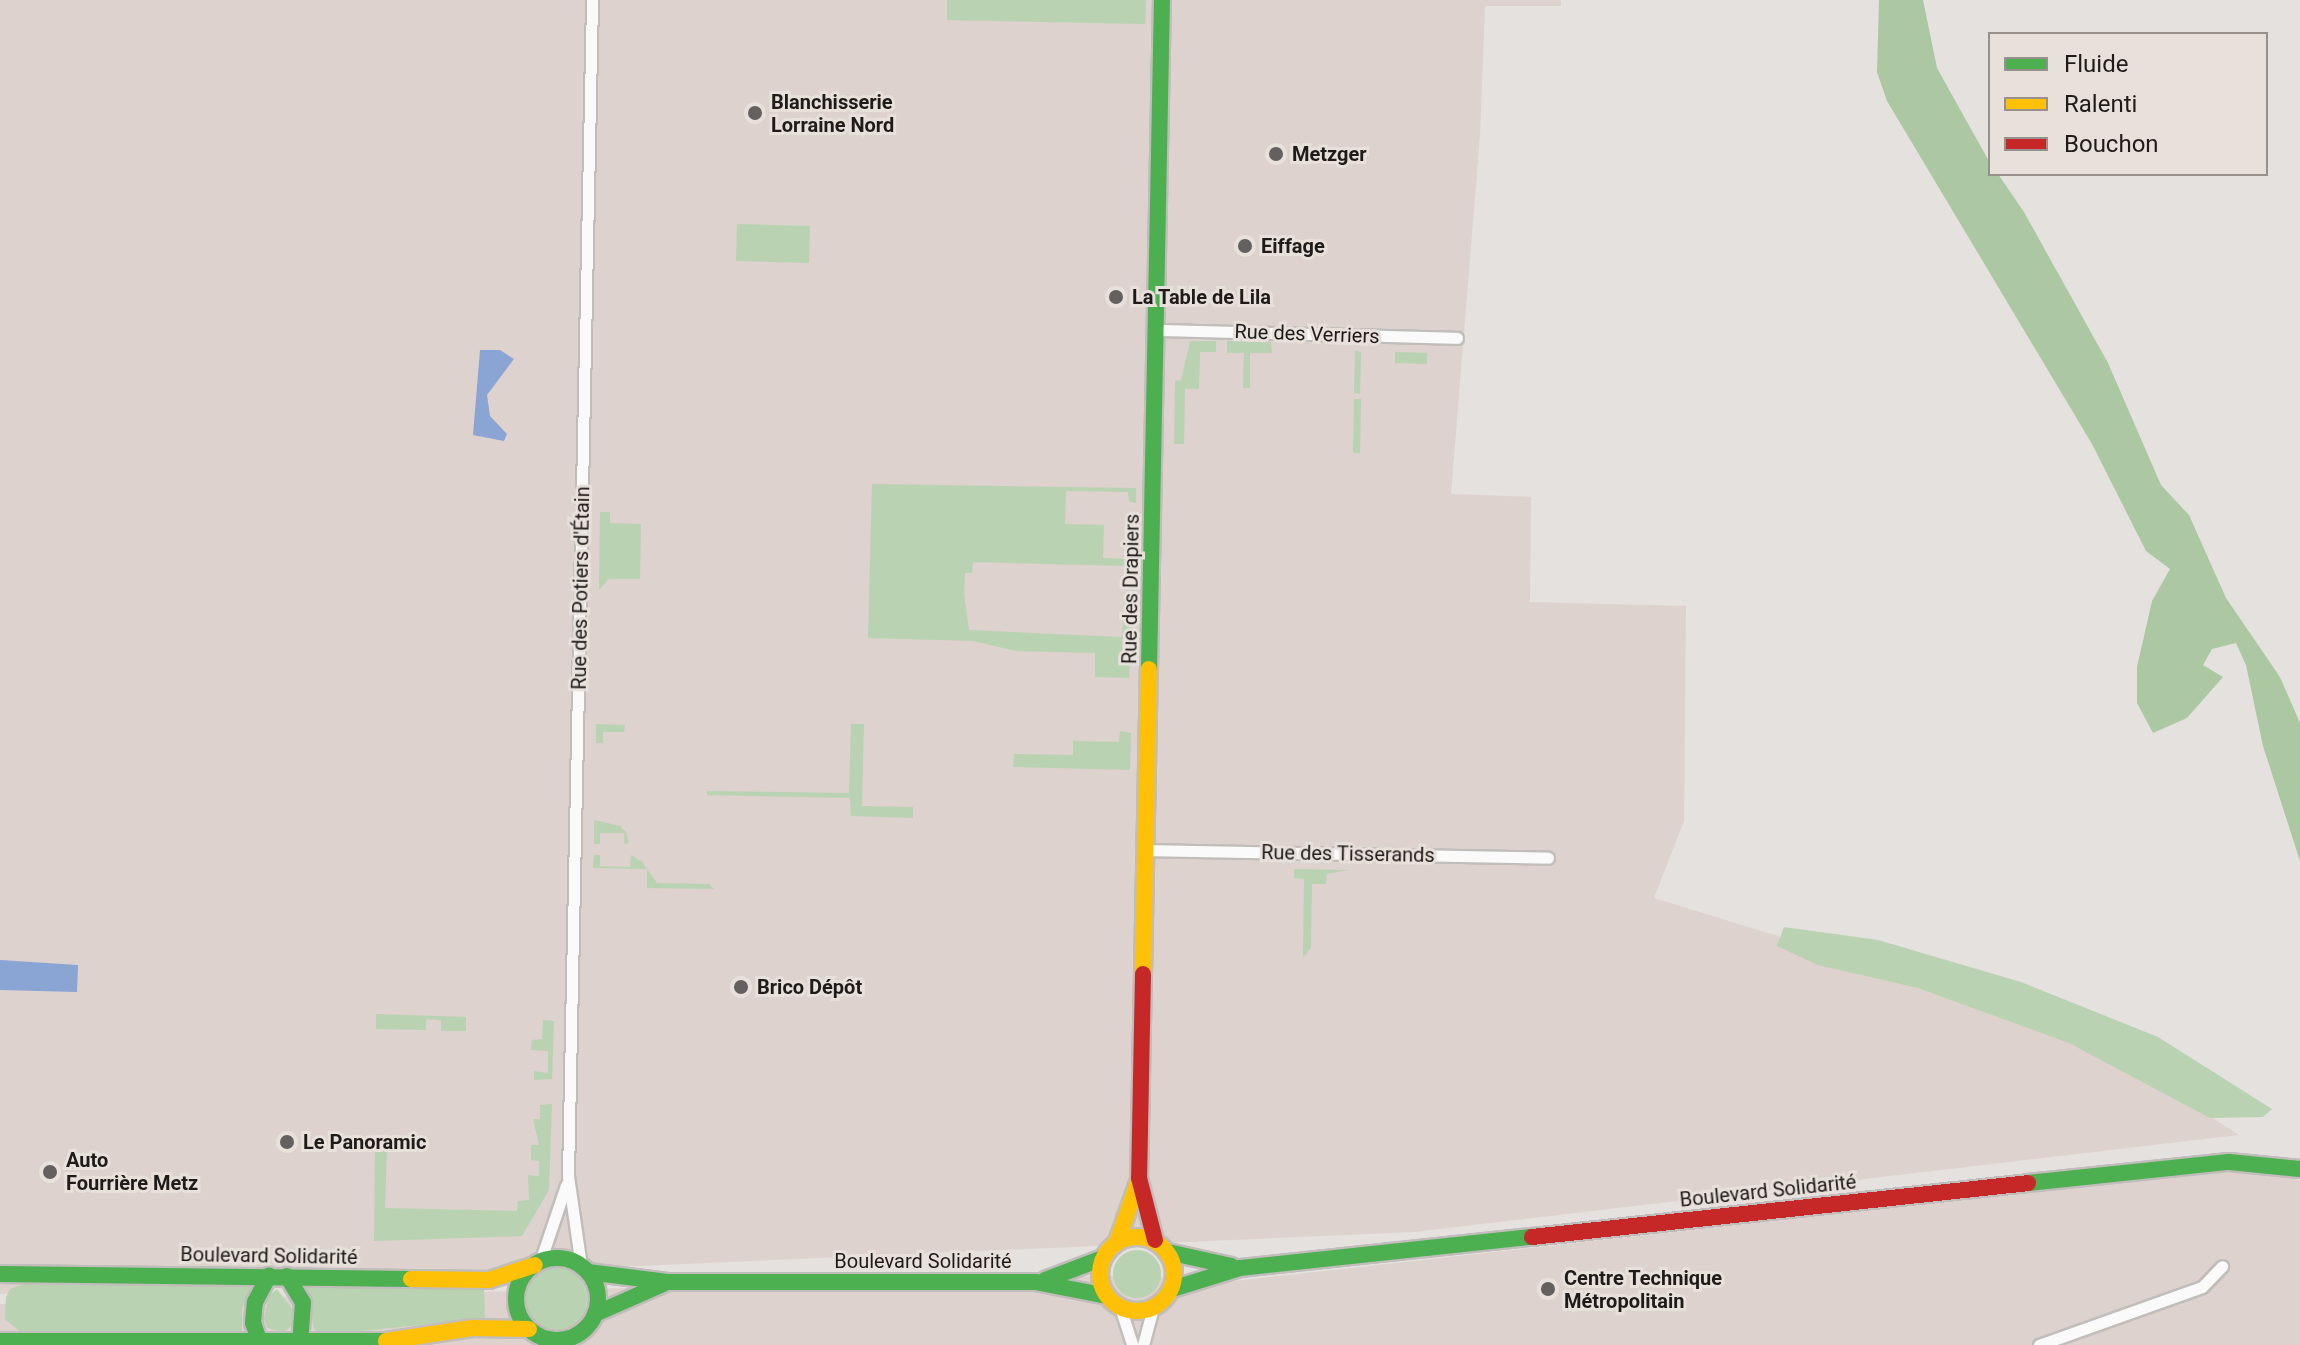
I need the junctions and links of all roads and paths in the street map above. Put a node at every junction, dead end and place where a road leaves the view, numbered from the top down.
1 (592, 0) edge
2 (1162, 0) edge
3 (1157, 330) junction
4 (1457, 338) dead end
5 (1147, 850) junction
6 (1548, 858) dead end
7 (2300, 1169) edge
8 (568, 1176) junction
9 (1139, 1178) junction
10 (1155, 1240) junction
11 (1117, 1242) junction
12 (1168, 1252) junction
13 (1103, 1258) junction
14 (537, 1264) junction
15 (2222, 1266) dead end
16 (1240, 1268) junction
17 (584, 1269) junction
18 (1, 1275) edge
19 (269, 1276) junction
20 (287, 1276) junction
21 (667, 1282) junction
22 (1035, 1282) junction
23 (1172, 1289) junction
24 (1107, 1296) junction
25 (1120, 1307) junction
26 (1153, 1308) junction
27 (595, 1314) junction
28 (535, 1336) edge
29 (2, 1337) edge
30 (574, 1340) edge
31 (260, 1343) edge
32 (300, 1344) edge
33 (1132, 1345) edge
34 (1143, 1345) edge
35 (2039, 1345) edge

1 - 8 street, Rue des Potiers d'Étain
2 - 3 main road, Rue des Drapiers
3 - 4 street, Rue des Verriers
3 - 5 main road, Rue des Drapiers
5 - 6 street, Rue des Tisserands
5 - 9 main road, Rue des Drapiers
7 - 16 main road, Boulevard Solidarité
8 - 14 street, Rue des Potiers d'Étain
8 - 17 street, Rue des Potiers d'Étain
9 - 10 main road, Rue des Drapiers
9 - 11 main road, Rue des Drapiers
10 - 11 main road
10 - 12 main road
11 - 13 main road
12 - 16 main road, Boulevard Solidarité
12 - 23 main road
13 - 22 main road, Boulevard Solidarité
13 - 24 main road
14 - 17 main road
14 - 20 main road, Boulevard Solidarité
14 - 28 main road
15 - 35 street
16 - 23 main road, Boulevard Solidarité
17 - 21 main road, Boulevard Solidarité
17 - 27 main road
18 - 19 main road, Boulevard Solidarité
19 - 20 main road, Boulevard Solidarité
19 - 31 main road
20 - 32 main road
21 - 22 main road, Boulevard Solidarité
21 - 27 main road, Boulevard Solidarité
22 - 24 main road, Boulevard Solidarité
23 - 26 main road
24 - 25 main road
25 - 26 main road
25 - 33 street
26 - 34 street
27 - 30 main road
28 - 30 main road
28 - 32 main road
29 - 31 main road
31 - 32 main road

